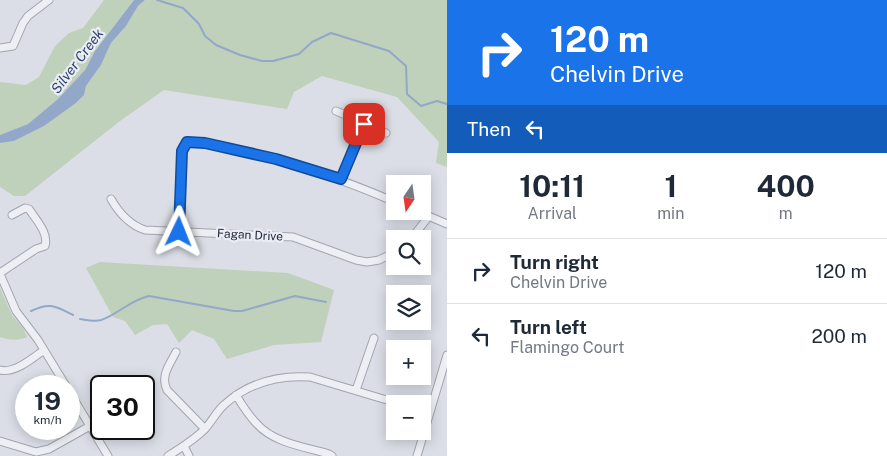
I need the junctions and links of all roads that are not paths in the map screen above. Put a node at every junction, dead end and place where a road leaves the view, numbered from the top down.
1 (49, 0) edge
2 (0, 48) edge
3 (336, 111) dead end
4 (364, 124) junction
5 (386, 133) dead end
6 (341, 179) junction
7 (386, 198) edge
8 (112, 199) dead end
9 (12, 215) dead end
10 (431, 217) edge
11 (426, 220) edge
12 (447, 224) edge
13 (418, 230) edge
14 (179, 232) junction
15 (386, 256) edge
16 (0, 273) edge
17 (374, 338) dead end
18 (44, 350) junction
19 (176, 352) dead end
20 (447, 355) edge
21 (0, 370) edge
22 (59, 375) edge
23 (356, 390) junction
24 (236, 395) junction
25 (431, 398) edge
26 (386, 400) edge
27 (80, 409) edge
28 (90, 426) joint
29 (205, 429) junction
30 (98, 440) edge
31 (420, 440) edge
32 (0, 441) edge
33 (184, 446) junction
34 (108, 456) edge
35 (168, 456) edge
36 (189, 456) edge
37 (332, 456) edge
38 (417, 456) edge

1 - 2 street
3 - 4 street
4 - 5 street
4 - 6 street
6 - 7 street
6 - 14 street
8 - 14 street, Fagan Drive
9 - 16 street
10 - 12 street
11 - 13 street
14 - 15 street, Fagan Drive
16 - 18 street
17 - 23 street
18 - 21 street
18 - 22 street
19 - 29 street
20 - 25 street
23 - 24 street
23 - 26 street
24 - 29 street
24 - 37 street
27 - 28 street
28 - 32 street
29 - 33 street
30 - 34 street
31 - 38 street
33 - 35 street
33 - 36 street

